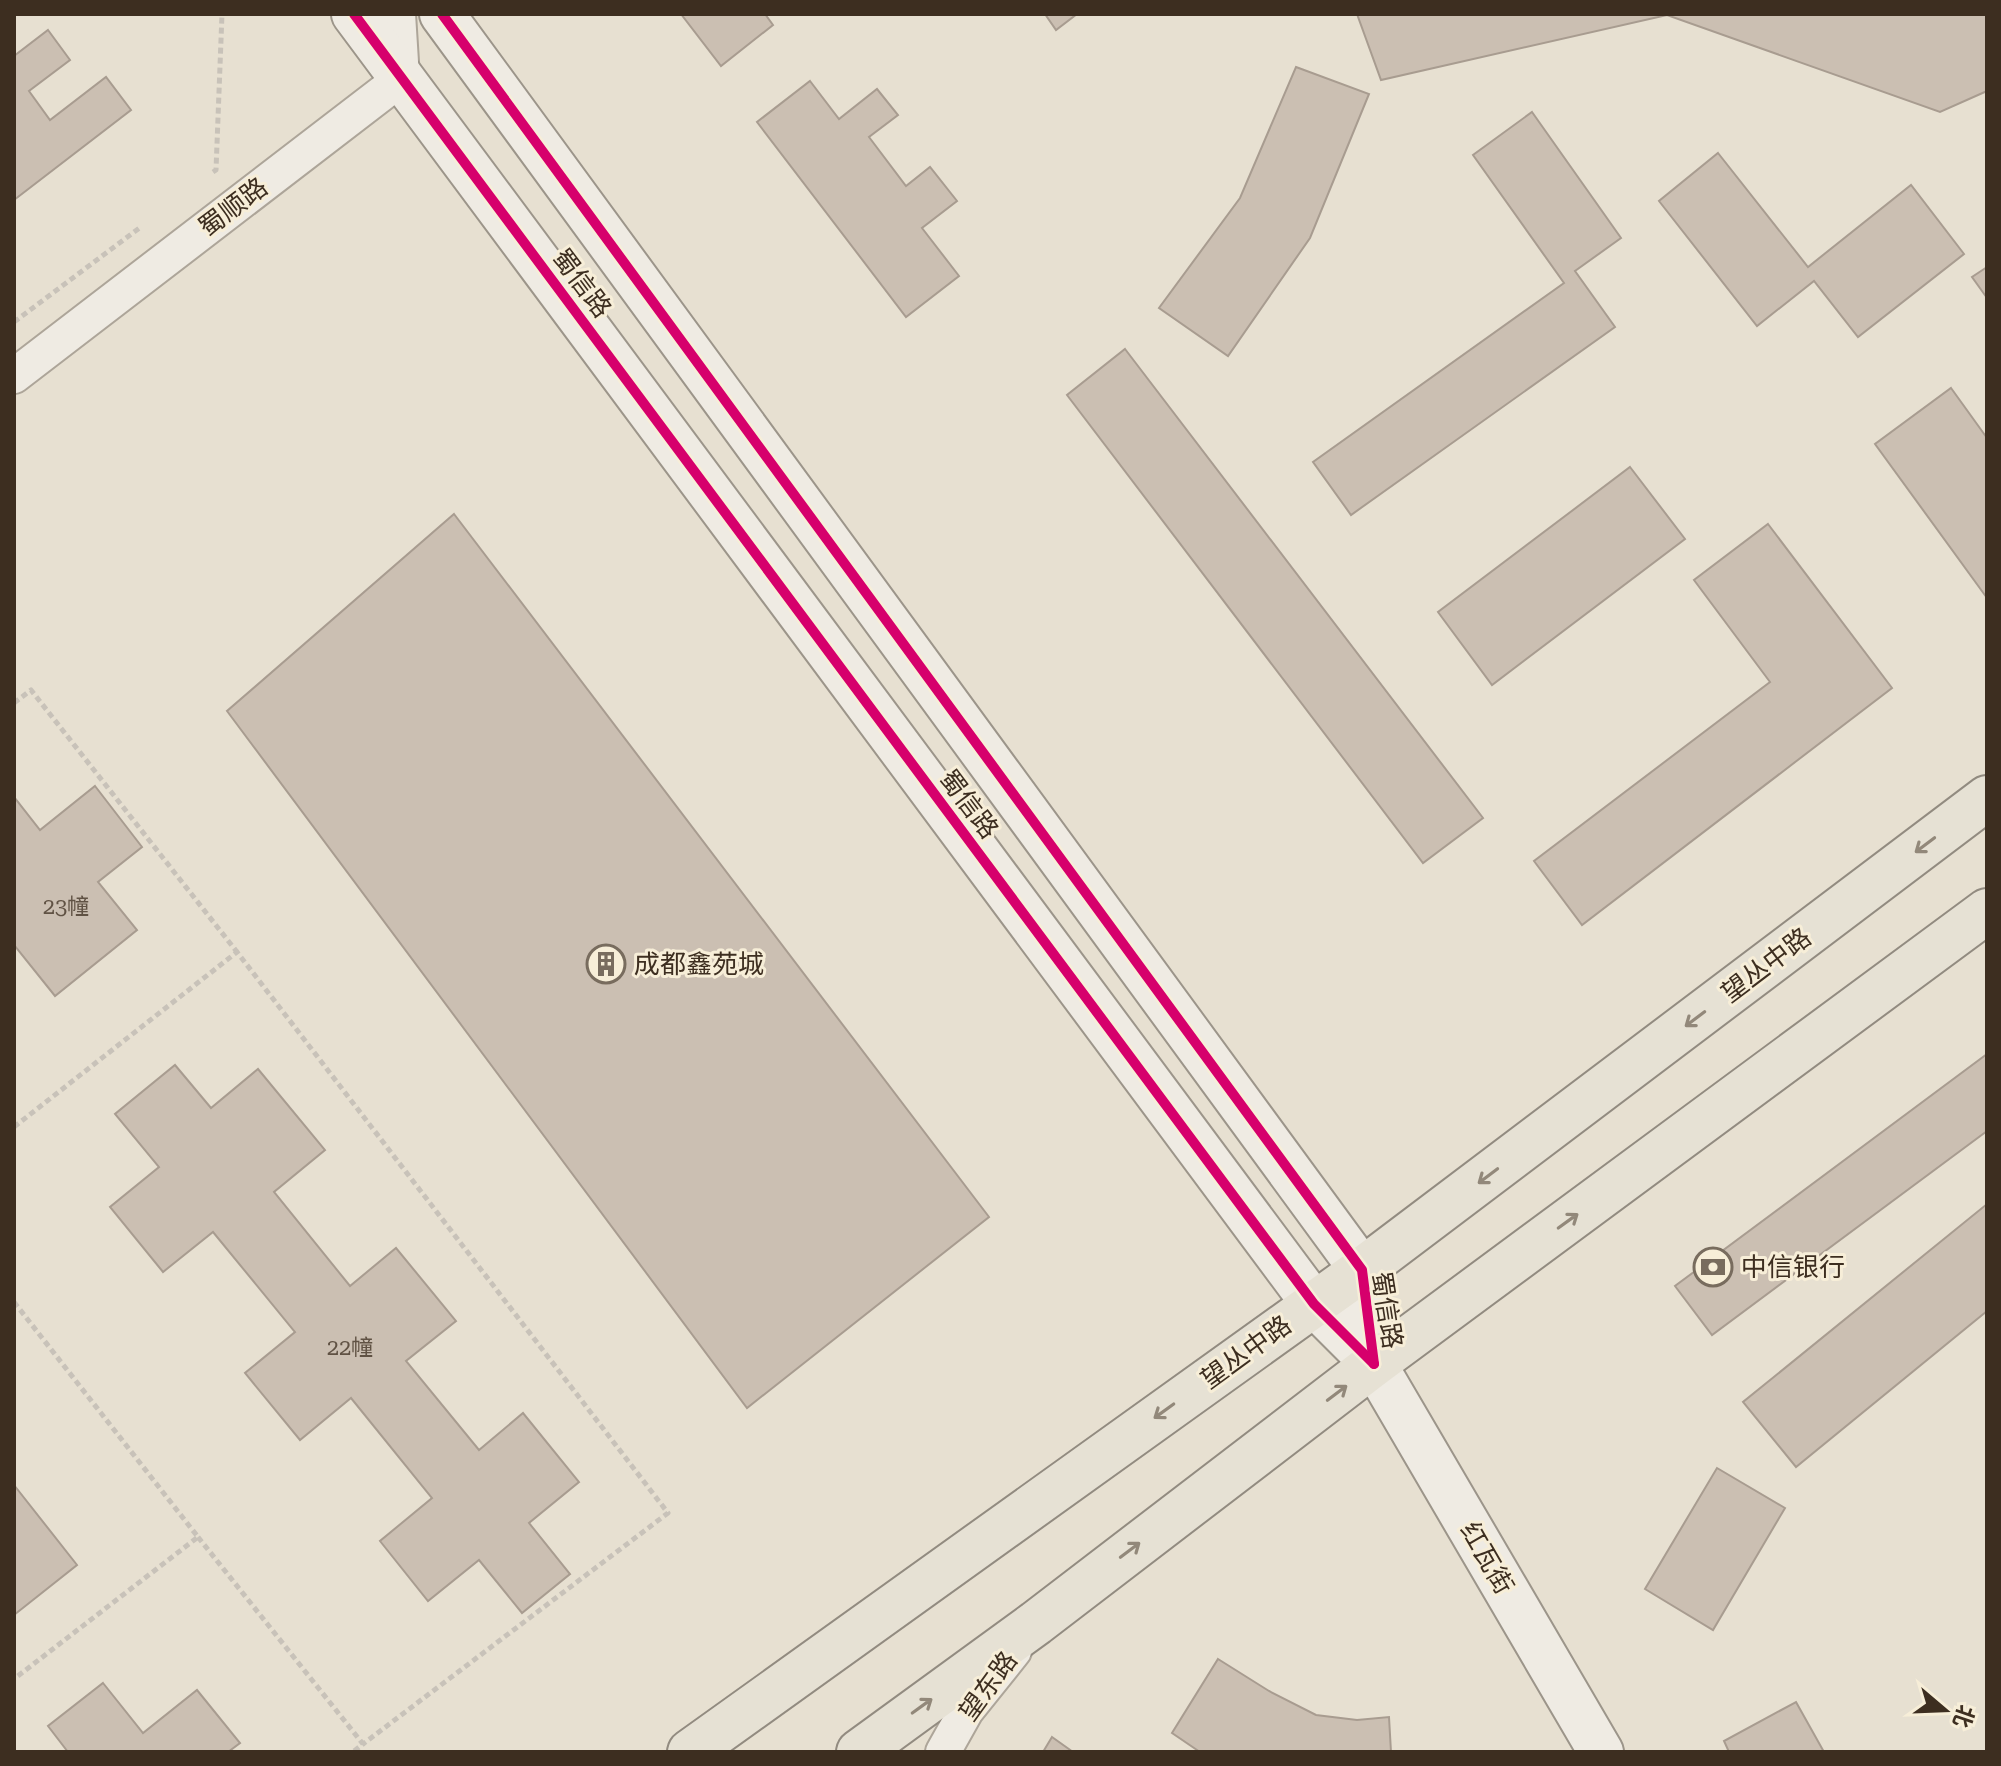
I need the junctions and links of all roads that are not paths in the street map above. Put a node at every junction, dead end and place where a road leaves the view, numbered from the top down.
1 (354, 14) edge
2 (398, 14) edge
3 (442, 14) edge
4 (402, 78) junction
5 (14, 376) edge
6 (1987, 798) edge
7 (1987, 911) edge
8 (1362, 1270) junction
9 (1314, 1304) junction
10 (1374, 1364) junction
11 (1036, 1623) junction
12 (690, 1752) edge
13 (859, 1752) edge
14 (943, 1752) edge
15 (1601, 1752) edge

1 - 4 main road, 蜀信路
2 - 4 street
3 - 8 main road, 蜀信路
4 - 5 street, 蜀顺路
4 - 9 main road, 蜀信路
6 -> 8 main road, 望丛中路
10 -> 7 main road
8 - 9 main road, 望丛中路
8 - 10 main road, 蜀信路
9 - 10 main road, 蜀信路
9 -> 12 main road, 望丛中路
11 -> 10 main road
10 - 15 main road, 红瓦街
13 -> 11 main road
11 - 14 street, 望东路

